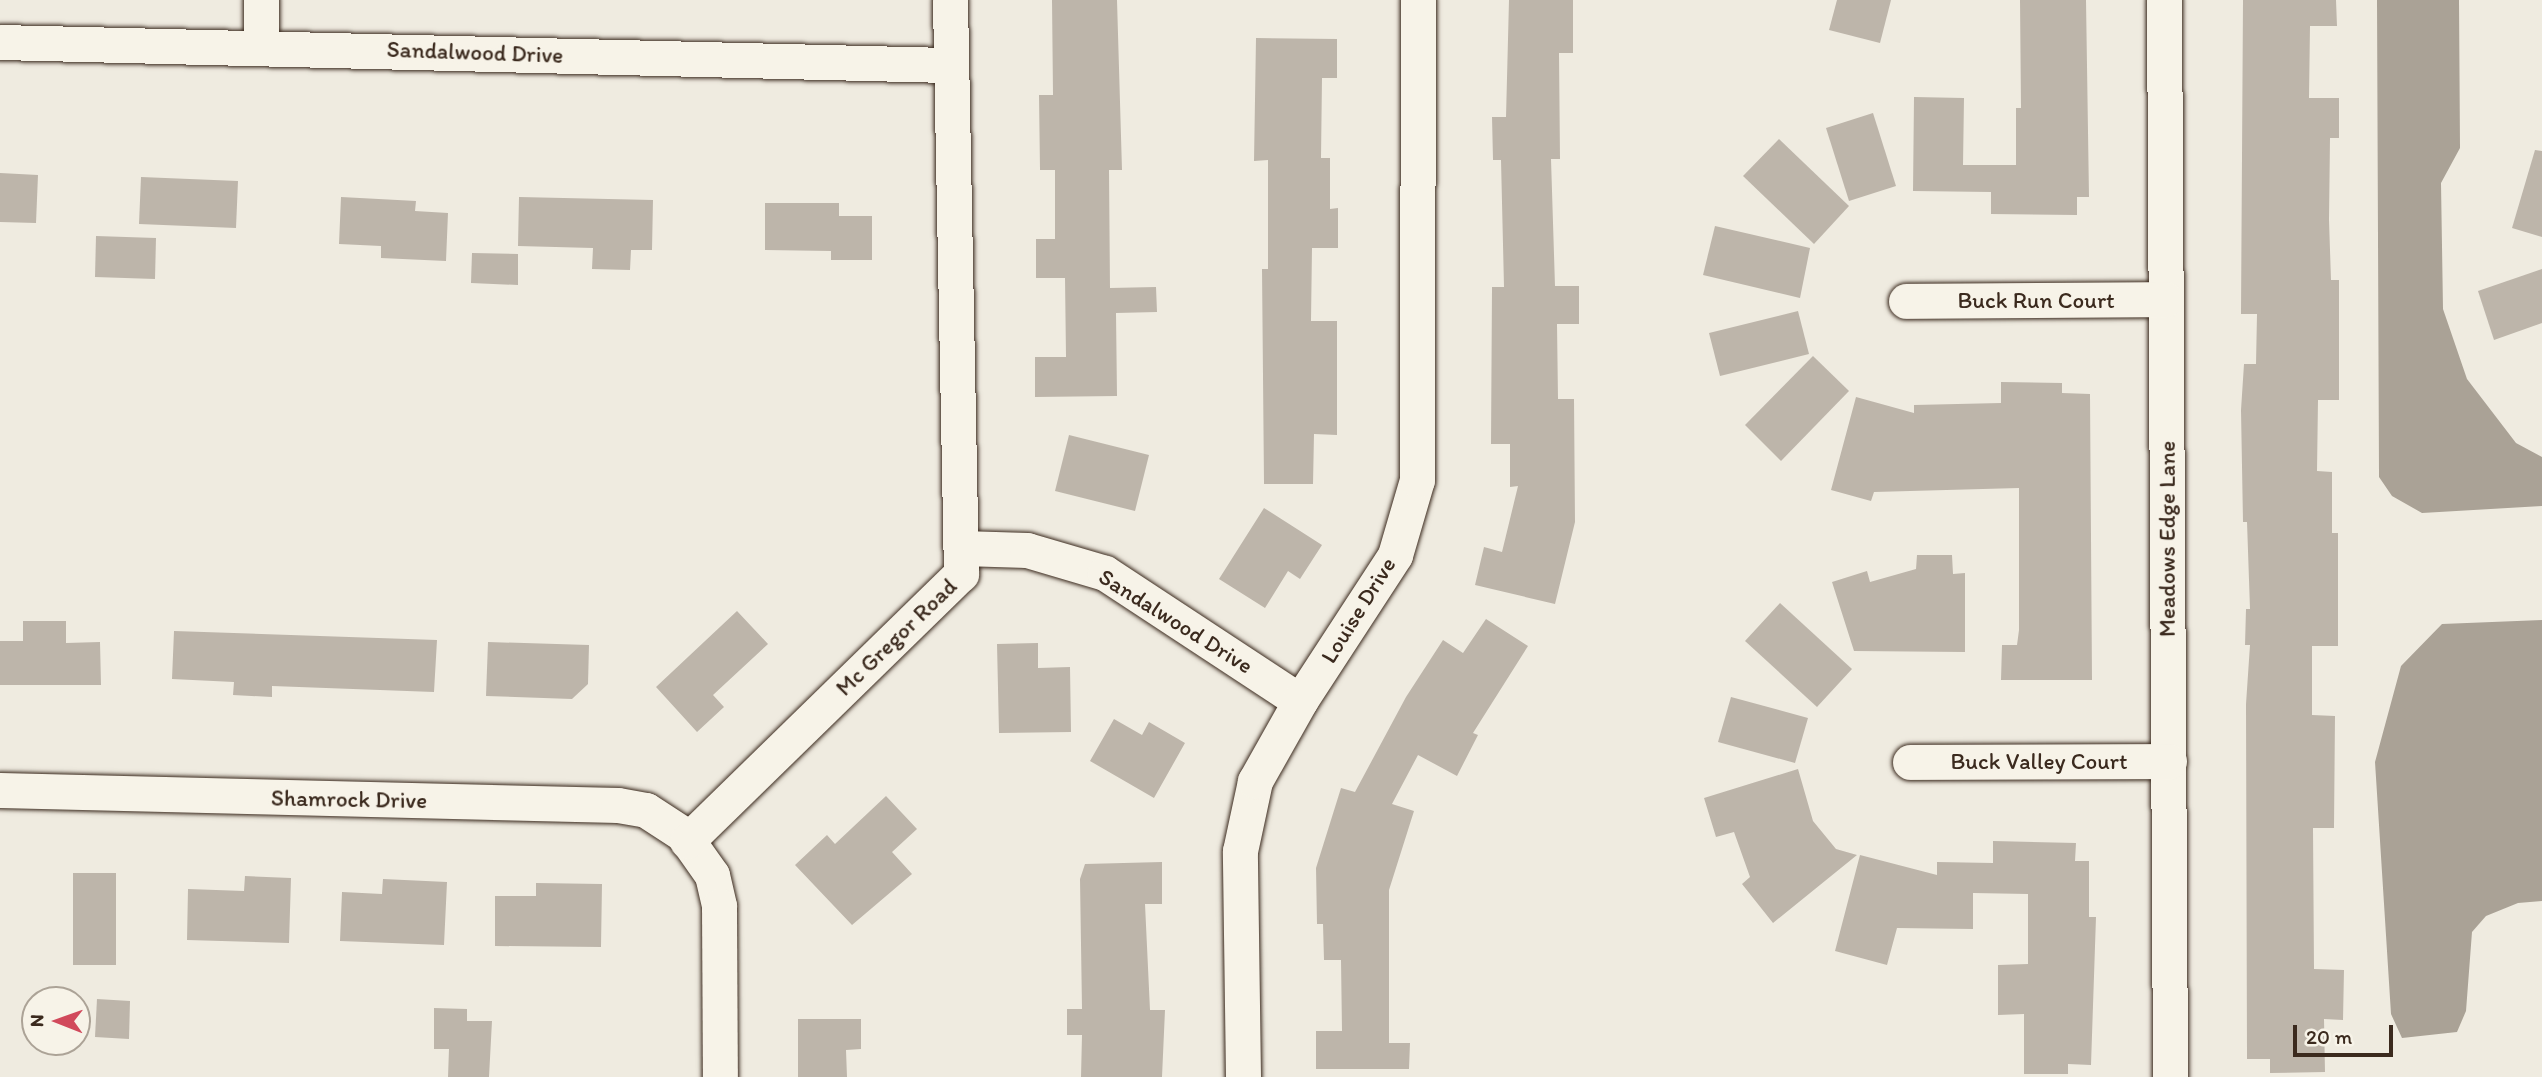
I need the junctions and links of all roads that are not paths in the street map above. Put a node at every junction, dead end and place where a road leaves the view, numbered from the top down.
1 (261, 0) edge
2 (950, 0) edge
3 (1418, 0) edge
4 (2164, 0) edge
5 (0, 42) edge
6 (261, 47) junction
7 (950, 65) junction
8 (2166, 299) junction
9 (1906, 300) dead end
10 (962, 548) junction
11 (1300, 701) junction
12 (2169, 761) junction
13 (1910, 762) dead end
14 (0, 790) edge
15 (687, 841) junction
16 (720, 1077) edge
17 (1243, 1077) edge
18 (2171, 1077) edge

1 - 6 street
2 - 7 street, Mc Gregor Road
3 - 11 street, Louise Drive
4 - 8 street, Meadows Edge Lane
5 - 6 street, Sandalwood Drive
6 - 7 street, Sandalwood Drive
7 - 10 street, Mc Gregor Road
8 - 9 street, Buck Run Court
8 - 12 street, Meadows Edge Lane
10 - 11 street, Sandalwood Drive
10 - 15 street, Mc Gregor Road
11 - 17 street, Louise Drive
12 - 13 street, Buck Valley Court
12 - 18 street, Meadows Edge Lane
14 - 15 street, Shamrock Drive
15 - 16 street

